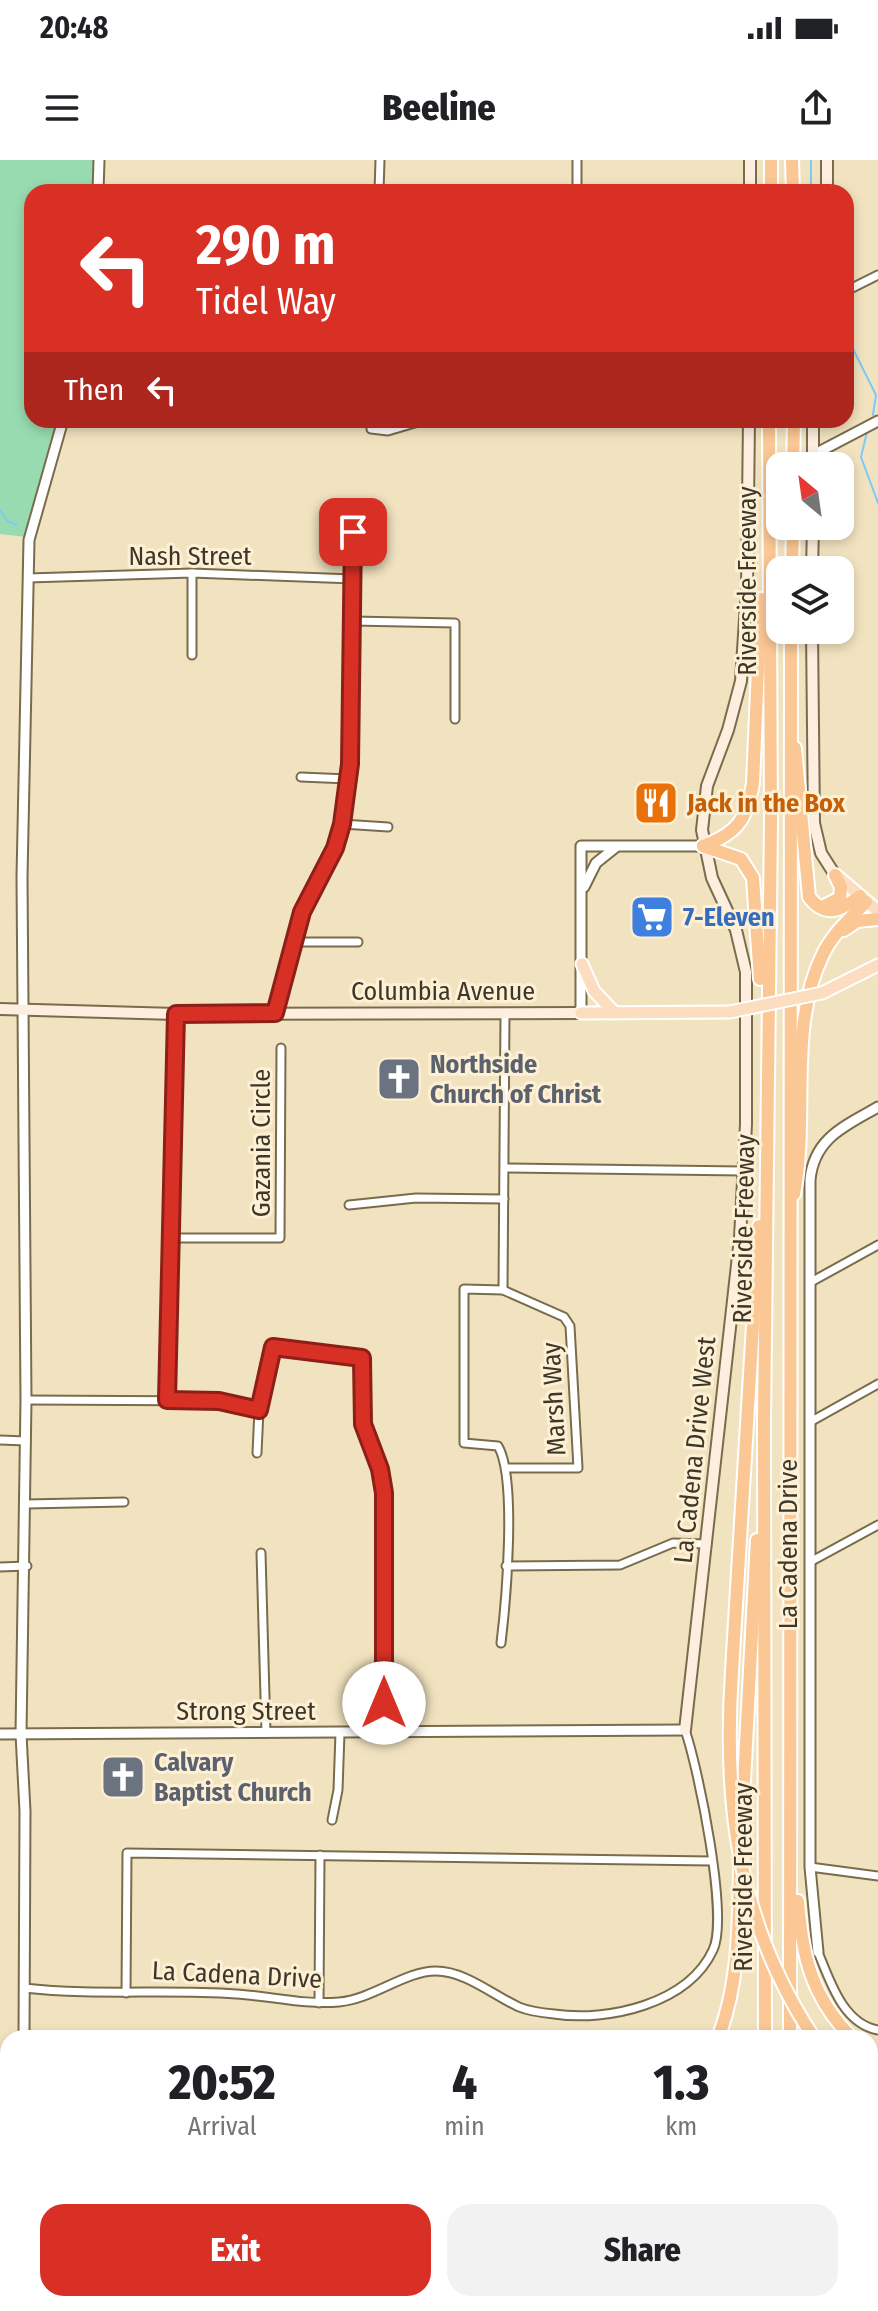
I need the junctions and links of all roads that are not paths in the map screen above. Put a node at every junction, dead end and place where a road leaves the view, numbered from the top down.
1 (99, 160) edge
2 (380, 160) edge
3 (577, 160) edge
4 (750, 160) edge
5 (771, 160) edge
6 (792, 160) edge
7 (827, 160) edge
8 (98, 184) edge
9 (379, 184) edge
10 (577, 184) edge
11 (750, 184) edge
12 (771, 184) edge
13 (793, 184) edge
14 (827, 184) edge
15 (878, 275) edge
16 (854, 287) edge
17 (878, 421) edge
18 (61, 428) edge
19 (371, 428) edge
20 (398, 428) edge
21 (749, 428) edge
22 (769, 428) edge
23 (794, 428) edge
24 (813, 428) edge
25 (769, 452) edge
26 (793, 452) edge
27 (813, 452) edge
28 (828, 452) edge
29 (353, 532) dead end
30 (766, 534) edge
31 (768, 540) edge
32 (192, 573) junction
33 (28, 578) junction
34 (353, 579) junction
35 (352, 621) junction
36 (791, 644) edge
37 (812, 644) edge
38 (192, 655) dead end
39 (455, 719) dead end
40 (790, 725) junction
41 (301, 777) dead end
42 (348, 779) junction
43 (342, 824) junction
44 (388, 827) dead end
45 (618, 846) junction
46 (703, 846) junction
47 (835, 875) junction
48 (582, 894) junction
49 (863, 899) junction
50 (813, 903) junction
51 (878, 911) edge
52 (878, 919) edge
53 (834, 936) junction
54 (294, 942) junction
55 (358, 942) dead end
56 (582, 964) junction
57 (878, 965) edge
58 (0, 1009) edge
59 (23, 1009) junction
60 (275, 1013) junction
61 (505, 1013) junction
62 (581, 1013) junction
63 (615, 1013) junction
64 (176, 1014) junction
65 (766, 1047) junction
66 (281, 1048) dead end
67 (878, 1107) edge
68 (768, 1111) junction
69 (506, 1168) junction
70 (743, 1171) junction
71 (504, 1199) junction
72 (349, 1205) dead end
73 (789, 1221) junction
74 (170, 1238) junction
75 (878, 1245) edge
76 (811, 1282) junction
77 (503, 1290) junction
78 (878, 1384) edge
79 (26, 1400) junction
80 (167, 1400) junction
81 (259, 1410) junction
82 (764, 1421) junction
83 (810, 1422) junction
84 (0, 1440) edge
85 (26, 1441) junction
86 (257, 1453) dead end
87 (507, 1468) junction
88 (124, 1502) dead end
89 (26, 1504) junction
90 (878, 1525) edge
91 (707, 1544) junction
92 (261, 1553) dead end
93 (810, 1562) junction
94 (27, 1566) junction
95 (506, 1566) junction
96 (0, 1567) edge
97 (501, 1643) dead end
98 (685, 1730) junction
99 (266, 1733) junction
100 (340, 1733) junction
101 (384, 1733) junction
102 (0, 1734) edge
103 (21, 1734) junction
104 (791, 1810) junction
105 (332, 1820) dead end
106 (320, 1855) junction
107 (711, 1861) junction
108 (810, 1867) junction
109 (878, 1876) edge
110 (818, 1952) joint
111 (24, 1988) junction
112 (126, 1993) junction
113 (319, 2003) junction
114 (24, 2030) edge
115 (721, 2030) edge
116 (765, 2030) edge
117 (790, 2030) edge
118 (810, 2030) edge
119 (845, 2030) edge
120 (878, 2030) edge

1 - 8 street
2 - 9 street
3 - 10 street
4 - 11 main road
5 - 12 highway
6 - 13 highway
7 - 14 main road
15 - 16 street
17 - 28 street
18 - 33 street
19 - 20 street
21 - 46 main road, La Cadena Drive West
22 - 25 highway, Riverside Freeway
23 - 26 highway, Riverside Freeway
24 - 27 main road
29 - 34 street
30 - 46 highway
31 - 65 highway, Riverside Freeway
32 - 33 street, Nash Street
32 - 34 street, Nash Street
32 - 38 street
33 - 59 street
34 - 35 street
35 - 39 street
35 - 42 street
36 - 40 highway, Riverside Freeway
37 - 47 main road
40 - 50 highway
40 - 73 highway, Riverside Freeway
41 - 42 street
42 - 43 street
43 - 44 street
43 - 54 street
45 - 46 street
45 - 48 street
45 - 48 street
46 - 65 highway
46 - 70 main road, La Cadena Drive West
47 - 49 main road
47 - 50 highway
48 - 56 street
49 - 50 highway
49 - 51 main road
49 - 53 highway
52 - 53 highway
53 - 73 highway
54 - 55 street
54 - 60 street
56 - 62 street
56 - 63 main road
57 - 63 main road, Columbia Avenue, bridge
58 - 59 main road, Columbia Avenue
59 - 64 main road, Columbia Avenue
59 - 79 street
60 - 61 main road, Columbia Avenue
60 - 64 main road, Columbia Avenue
61 - 62 main road, Columbia Avenue
61 - 69 street
62 - 63 main road, Columbia Avenue
64 - 74 street
65 - 68 highway, Riverside Freeway
66 - 74 street, Gazania Circle
67 - 76 street, La Cadena Drive
68 - 82 highway, Riverside Freeway
68 - 118 highway, bridge
69 - 70 street
69 - 71 street
70 - 91 main road, La Cadena Drive West
71 - 72 street
71 - 77 street
73 - 104 highway, Riverside Freeway
74 - 80 street
75 - 76 street
76 - 83 street, La Cadena Drive
77 - 87 street, Marsh Way
77 - 87 street, Marsh Way
78 - 83 street
79 - 80 street
79 - 85 street
80 - 81 street
81 - 86 street
81 - 101 street
82 - 115 highway
82 - 116 highway, Riverside Freeway
83 - 93 street, La Cadena Drive
84 - 85 street
85 - 89 street
87 - 95 street
88 - 89 street
89 - 94 street
90 - 93 street
91 - 95 street
91 - 98 main road, La Cadena Drive West
92 - 99 street
93 - 108 street, La Cadena Drive
94 - 96 street
94 - 103 street
95 - 97 street
98 - 101 street, Strong Street
98 - 107 street, La Cadena Drive
99 - 100 street, Strong Street
99 - 103 street, Strong Street
100 - 101 street, Strong Street
100 - 105 street
102 - 103 street, Strong Street
103 - 111 street
104 - 117 highway, Riverside Freeway
104 - 119 highway
106 - 107 street
106 - 112 street
106 - 113 street
107 - 113 street, La Cadena Drive
108 - 109 street
108 - 110 street, La Cadena Drive
110 - 120 street
111 - 112 street, La Cadena Drive
111 - 114 street
112 - 113 street, La Cadena Drive

